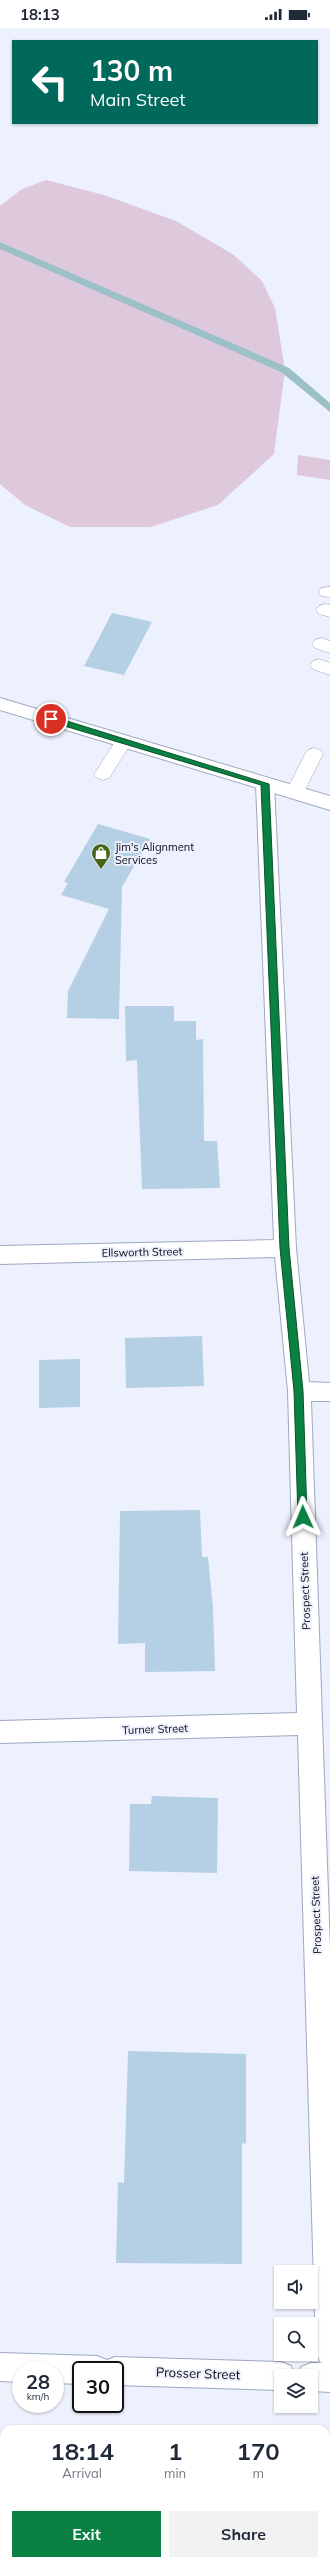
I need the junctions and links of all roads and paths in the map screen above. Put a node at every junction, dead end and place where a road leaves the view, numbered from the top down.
1 (0, 704) edge
2 (124, 741) junction
3 (314, 754) dead end
4 (103, 774) dead end
5 (265, 784) junction
6 (295, 792) junction
7 (330, 803) edge
8 (285, 1248) junction
9 (0, 1255) edge
10 (299, 1391) junction
11 (330, 1392) edge
12 (310, 1724) junction
13 (0, 1732) edge
14 (330, 2352) edge
15 (0, 2367) edge
16 (72, 2369) edge
17 (124, 2371) edge
18 (274, 2376) edge
19 (318, 2377) edge
20 (330, 2378) edge

1 - 2 street
2 - 4 lane
2 - 5 street
3 - 6 lane
5 - 6 street
5 - 8 street, Prospect Street
6 - 7 street
8 - 9 street, Ellsworth Street
8 - 10 street, Prospect Street
10 - 11 street
10 - 12 street, Prospect Street
12 - 13 street, Turner Street
12 - 14 street, Prospect Street
15 - 16 street
17 - 18 street, Prosser Street
19 - 20 street

